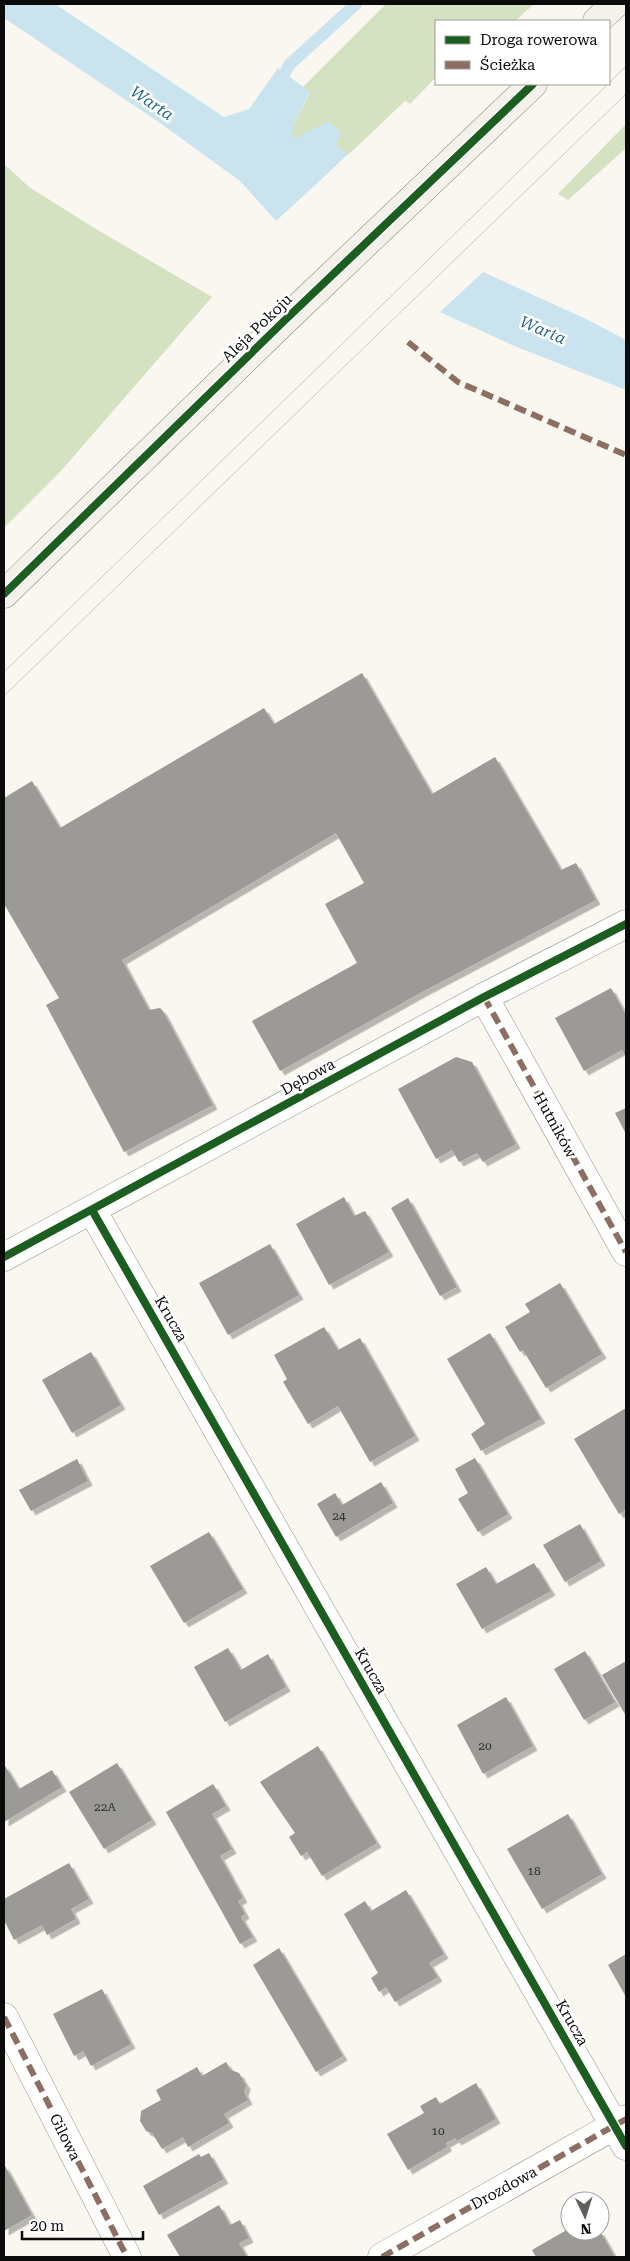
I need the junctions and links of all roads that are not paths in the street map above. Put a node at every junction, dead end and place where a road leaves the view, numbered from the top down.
1 (615, 4) edge
2 (598, 20) edge
3 (531, 85) edge
4 (4, 594) edge
5 (626, 924) edge
6 (484, 997) junction
7 (92, 1210) junction
8 (626, 1252) edge
9 (4, 1257) edge
10 (4, 2017) edge
11 (622, 2130) edge
12 (127, 2257) edge
13 (382, 2257) edge

1 - 2 street
3 - 4 street, Aleja Pokoju
5 - 6 street, Dębowa
6 - 7 street, Dębowa
6 - 8 street, Hutników
7 - 9 street, Dębowa
7 - 11 street, Krucza
10 - 12 street, Gilowa
11 - 13 street, Drozdowa

